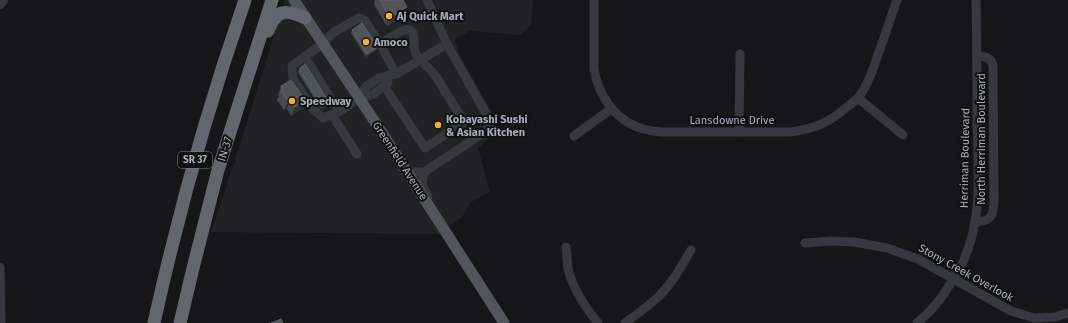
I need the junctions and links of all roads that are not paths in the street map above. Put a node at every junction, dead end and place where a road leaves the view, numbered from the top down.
1 (4, 0) edge
2 (245, 0) edge
3 (272, 0) edge
4 (294, 0) edge
5 (427, 0) edge
6 (594, 0) edge
7 (897, 0) edge
8 (976, 0) edge
9 (0, 6) edge
10 (305, 18) junction
11 (322, 44) junction
12 (380, 44) junction
13 (447, 44) junction
14 (740, 54) dead end
15 (977, 56) junction
16 (305, 57) junction
17 (420, 60) junction
18 (396, 74) junction
19 (384, 86) junction
20 (359, 97) junction
21 (858, 98) junction
22 (611, 109) junction
23 (335, 113) junction
24 (739, 132) junction
25 (903, 135) dead end
26 (574, 136) dead end
27 (357, 154) dead end
28 (218, 170) junction
29 (407, 172) junction
30 (424, 172) junction
31 (975, 222) junction
32 (805, 243) dead end
33 (566, 247) dead end
34 (691, 250) dead end
35 (464, 260) junction
36 (0, 267) edge
37 (954, 278) junction
38 (1068, 313) edge
39 (1026, 320) edge
40 (1, 323) edge
41 (154, 323) edge
42 (180, 323) edge
43 (504, 323) edge
44 (598, 323) edge
45 (625, 323) edge
46 (917, 323) edge

1 - 9 street
2 - 41 highway, SR 37
3 - 28 highway, IN-37 / SR 37
4 - 10 main road, Greenfield Avenue
5 - 13 street
6 - 22 street, Lansdowne Drive
7 - 21 street, Lansdowne Drive
8 - 15 street, Herriman Boulevard
10 - 11 main road, Greenfield Avenue
10 - 28 highway
11 - 12 street
11 - 16 street
11 - 20 main road, Greenfield Avenue
12 - 17 street
12 - 18 street
13 - 17 street
13 - 30 street
14 - 24 street
15 - 31 street, Herriman Boulevard
15 - 31 street, North Herriman Boulevard
16 - 23 street
16 - 23 street
17 - 18 street
17 - 19 street
18 - 19 street
18 - 20 street
19 - 20 street
20 - 23 street
20 - 29 main road, Greenfield Avenue
21 - 24 street, Lansdowne Drive
21 - 25 street
22 - 24 street, Lansdowne Drive
22 - 26 street
23 - 27 street
28 - 42 highway, IN-37 / SR 37
29 - 30 street
29 - 35 main road, Greenfield Avenue
30 - 35 street
31 - 37 street, Herriman Boulevard
32 - 37 street, Stony Creek Overlook
33 - 44 street
34 - 45 street
35 - 43 main road, Greenfield Avenue
36 - 40 street
37 - 39 street, Stony Creek Overlook
37 - 46 street, Herriman Boulevard
38 - 39 street, Stony Creek Overlook

